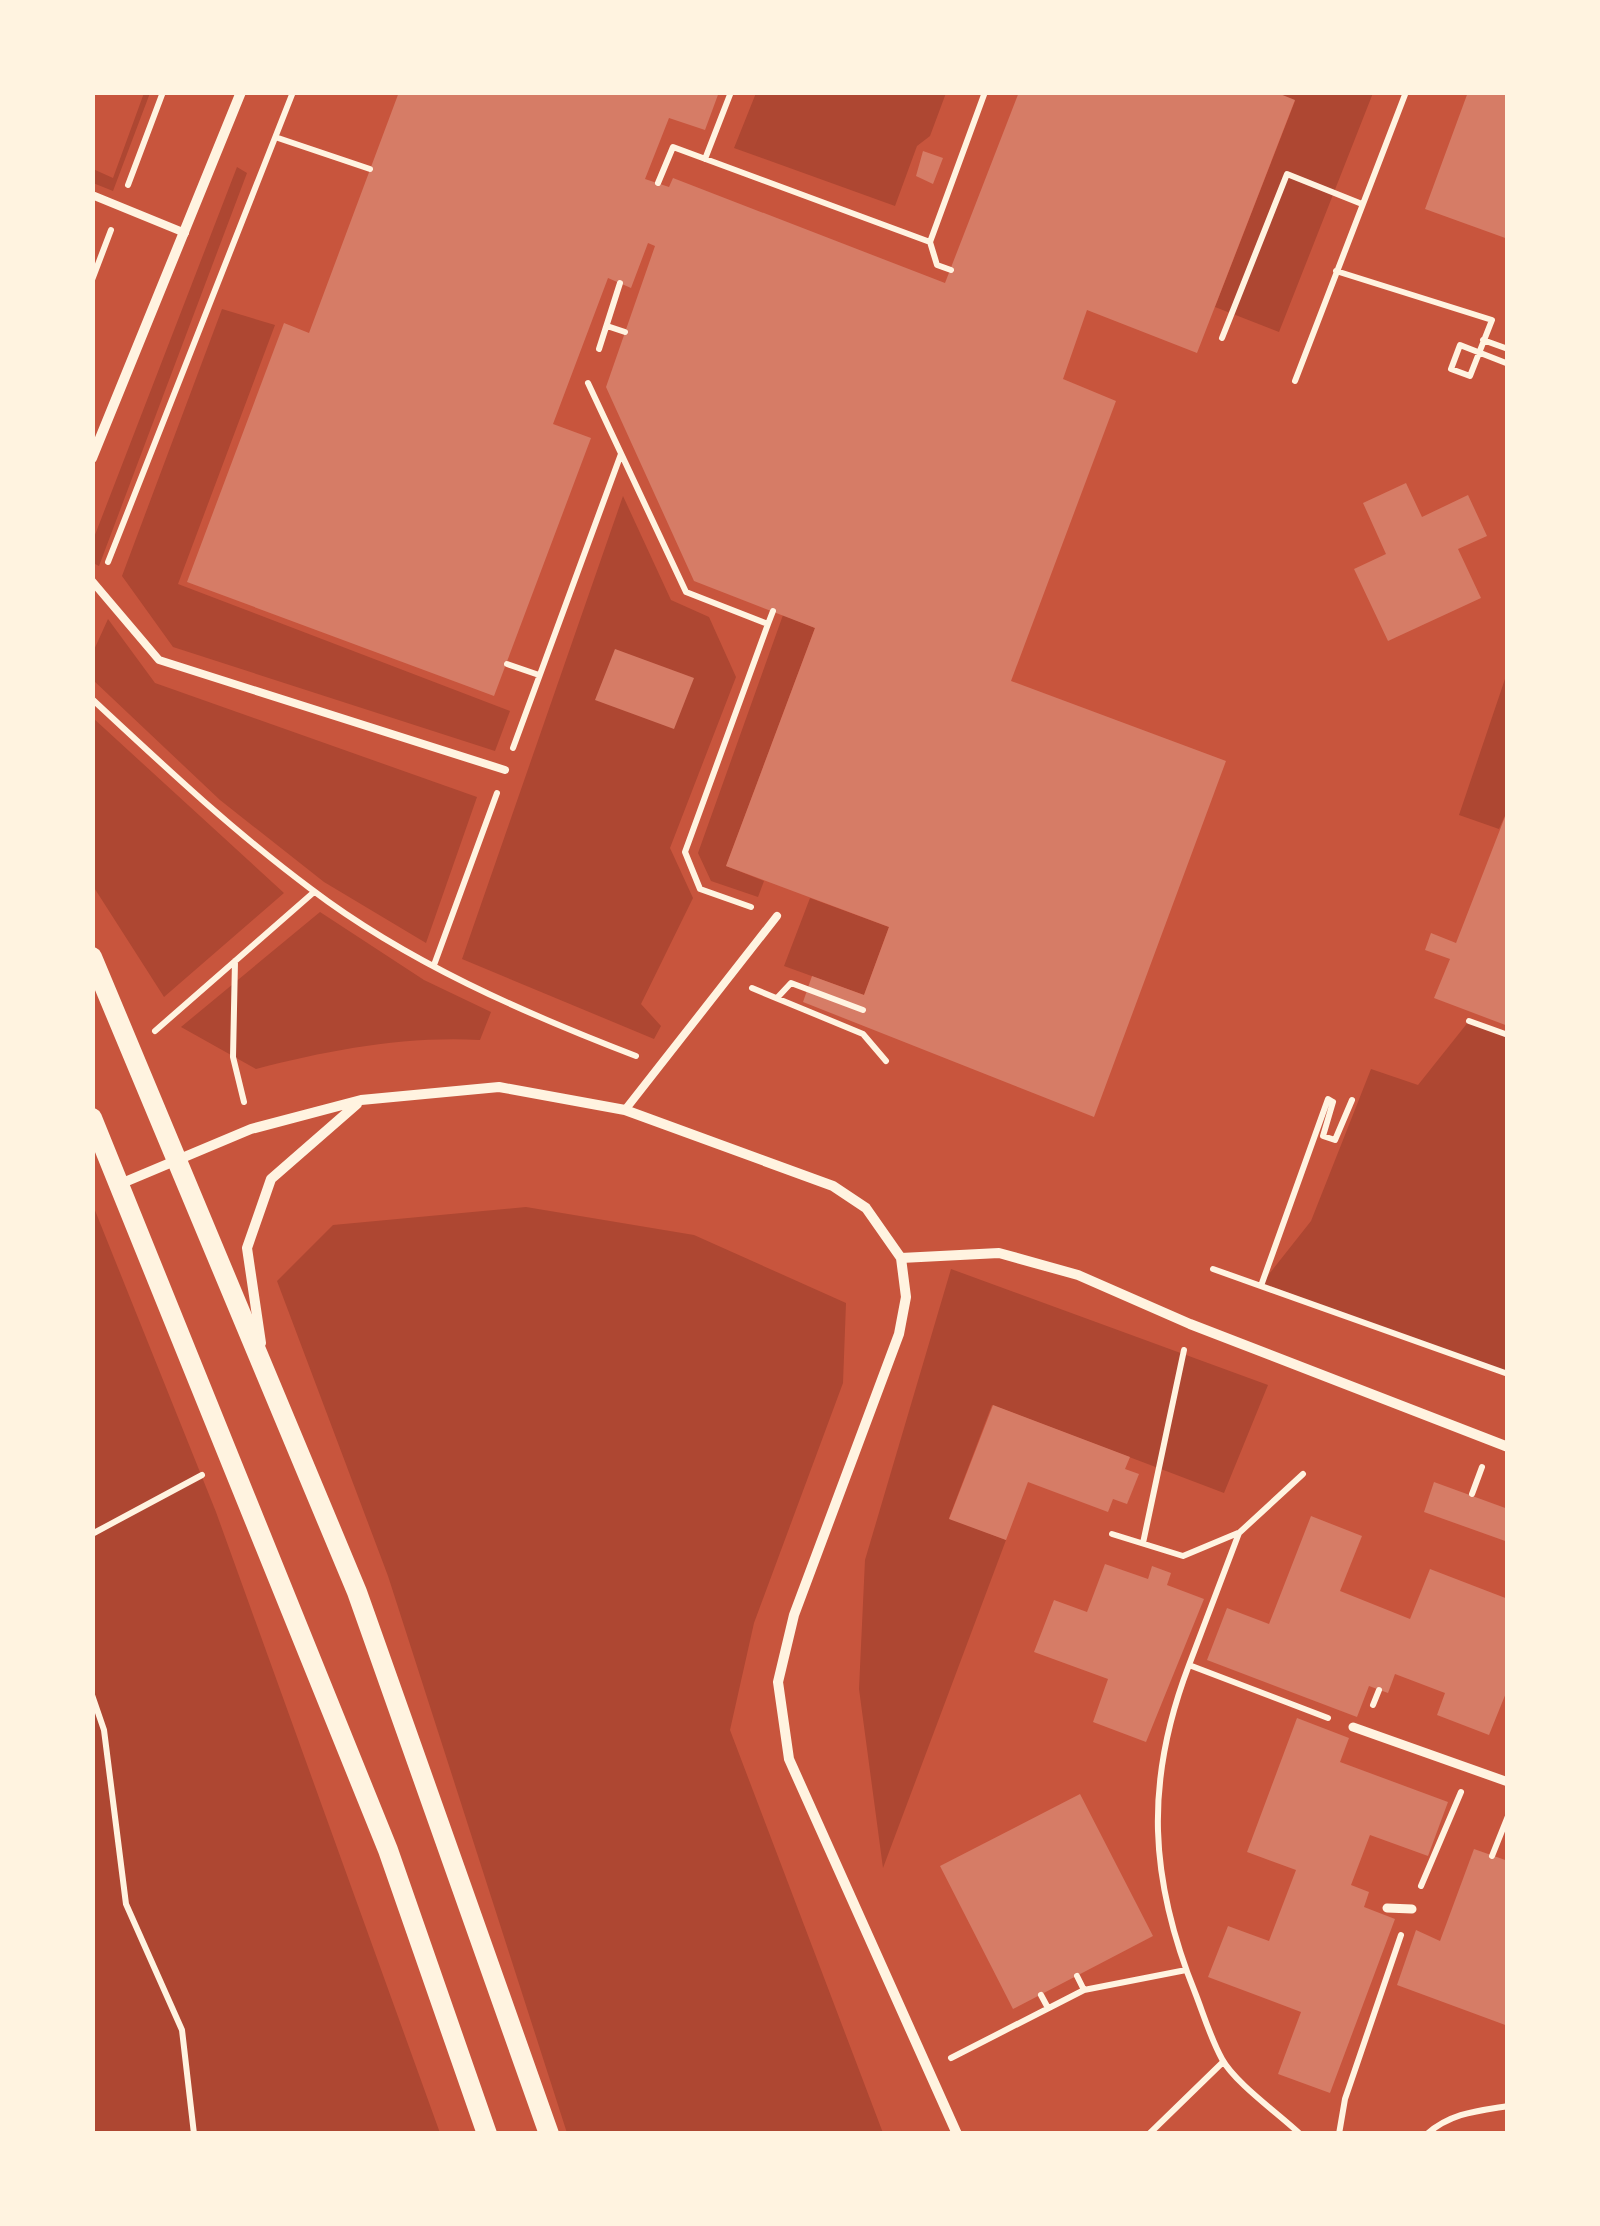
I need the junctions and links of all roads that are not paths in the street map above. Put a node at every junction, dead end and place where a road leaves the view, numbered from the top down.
1 (241, 92) edge
2 (92, 194) edge
3 (184, 232) junction
4 (92, 458) edge
5 (96, 583) edge
6 (505, 770) road end
7 (777, 916) road end
8 (92, 957) edge
9 (361, 1100) junction
10 (625, 1110) junction
11 (92, 1118) edge
12 (178, 1156) junction
13 (120, 1184) junction
14 (900, 1258) junction
15 (265, 1372) junction
16 (1508, 1447) edge
17 (1353, 1727) road end
18 (1508, 1782) edge
19 (1387, 1908) dead end
20 (1412, 1909) road end
21 (487, 2134) edge
22 (549, 2134) edge
23 (957, 2134) edge

1 - 3 street
2 - 3 lane
3 - 4 street
5 - 6 lane
7 - 10 lane
8 - 12 main road
9 - 10 street
9 - 12 street
9 - 15 street
10 - 14 street
11 - 13 main road
12 - 13 street
12 - 15 main road
13 - 21 main road
14 - 16 street
14 - 23 street
15 - 22 main road
17 - 18 street
19 - 20 street

